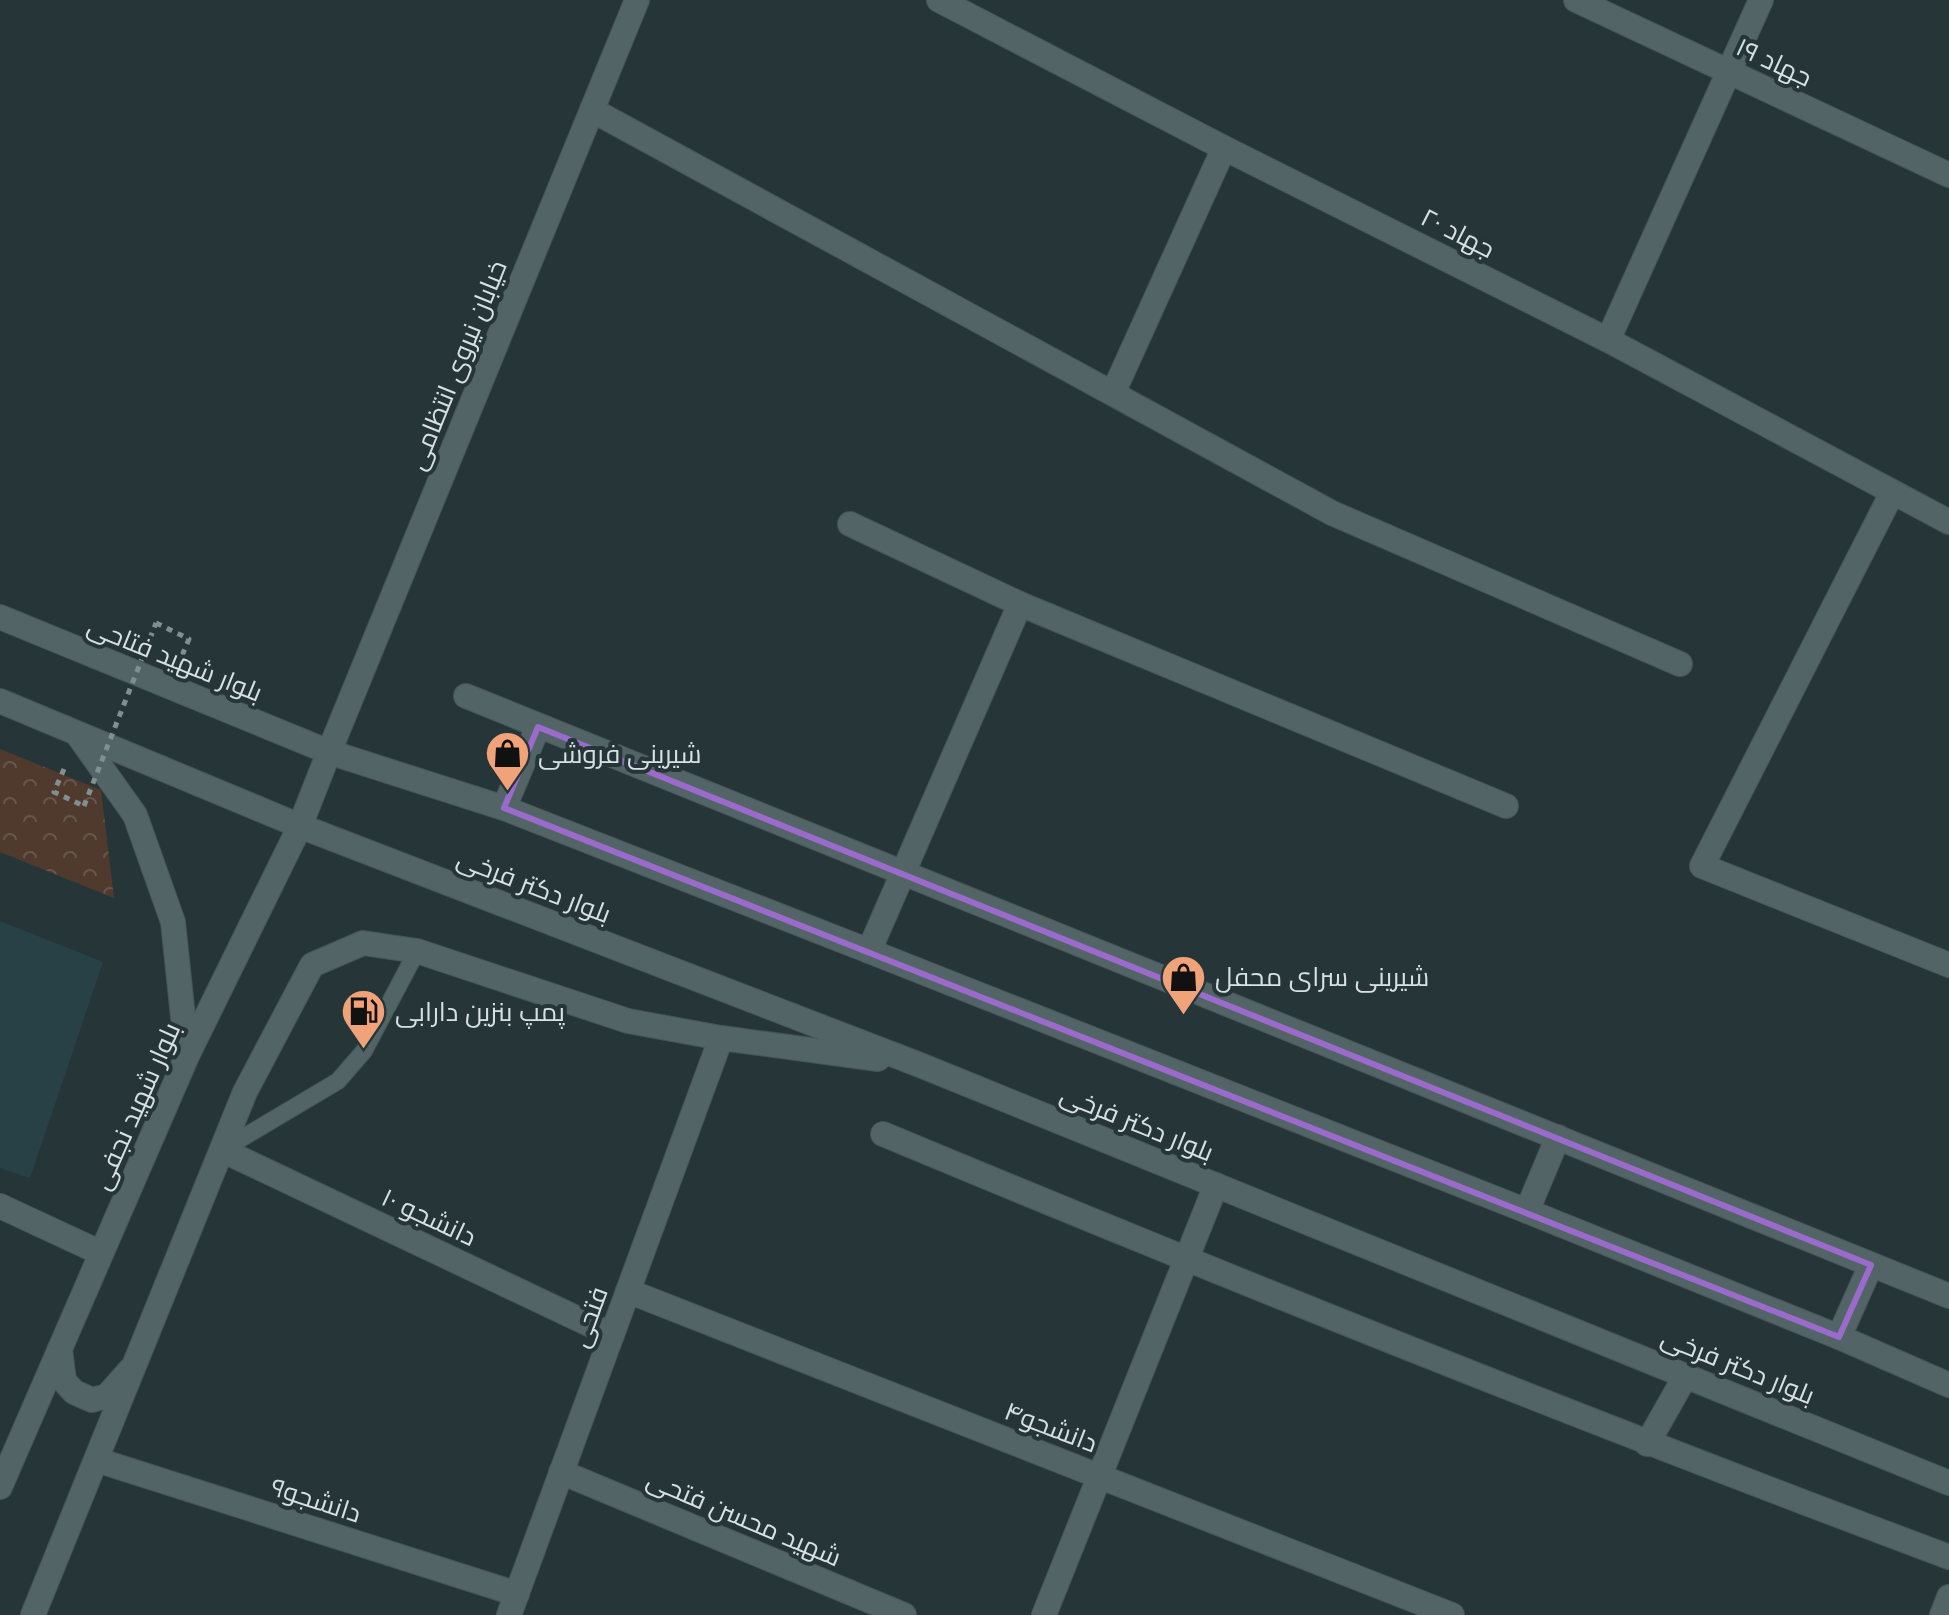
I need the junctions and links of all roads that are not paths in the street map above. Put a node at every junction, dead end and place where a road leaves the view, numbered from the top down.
1 (637, 0) edge
2 (939, 0) edge
3 (1576, 0) edge
4 (1761, 0) edge
5 (1728, 72) junction
6 (592, 110) junction
7 (1224, 148) junction
8 (1949, 175) edge
9 (1608, 340) junction
10 (1113, 393) junction
11 (1892, 493) junction
12 (1949, 522) edge
13 (850, 524) dead end
14 (1020, 604) junction
15 (0, 617) edge
16 (1680, 664) dead end
17 (466, 696) dead end
18 (0, 701) edge
19 (538, 727) junction
20 (78, 735) junction
21 (329, 752) junction
22 (1506, 806) dead end
23 (504, 808) junction
24 (300, 826) junction
25 (903, 871) junction
26 (417, 951) junction
27 (869, 951) junction
28 (1949, 965) edge
29 (721, 1038) junction
30 (187, 1056) junction
31 (920, 1065) junction
32 (883, 1134) dead end
33 (1558, 1137) junction
34 (222, 1150) junction
35 (1216, 1185) junction
36 (0, 1206) edge
37 (1527, 1211) junction
38 (101, 1253) junction
39 (1186, 1260) junction
40 (1871, 1265) junction
41 (628, 1291) junction
42 (1949, 1296) edge
43 (612, 1335) junction
44 (1839, 1337) junction
45 (60, 1349) junction
46 (135, 1363) junction
47 (1686, 1375) junction
48 (1949, 1385) edge
49 (1647, 1444) junction
50 (97, 1460) junction
51 (561, 1472) junction
52 (1100, 1476) junction
53 (1949, 1483) edge
54 (0, 1487) edge
55 (1949, 1557) edge
56 (1949, 1597) edge
57 (513, 1605) edge
58 (33, 1615) edge
59 (904, 1615) edge
60 (1044, 1615) edge
61 (1452, 1615) edge
62 (1942, 1615) edge

1 - 6 street, خیابان نیروی انتظامی
2 - 7 street, جهاد ۲۰
3 - 5 street, جهاد ۱۹
4 - 5 street
5 - 8 street, جهاد ۱۹
5 - 9 street
6 - 10 street
6 - 21 street, خیابان نیروی انتظامی
7 - 9 street, جهاد ۲۰
7 - 10 street
9 - 11 street, جهاد ۲۰
10 - 16 street
11 - 12 street, جهاد ۲۰
11 - 28 street
13 - 14 street
14 - 22 street
14 - 25 street
15 - 21 street, بلوار شهید فتاحی
17 - 19 street
18 - 20 street
19 - 23 street
19 - 25 street
20 - 24 street
20 - 30 street
21 - 23 street
21 - 24 street, بلوار شهید نجفی
23 - 27 street
24 - 30 street, بلوار شهید نجفی
24 - 31 street, بلوار دکتر فرخی
25 - 27 street
25 - 33 street
26 - 29 street
26 - 34 lane
26 - 34 street
27 - 37 street
29 - 31 street
29 - 41 street, فتحی
30 - 38 street, بلوار شهید نجفی
31 - 35 street, بلوار دکتر فرخی
32 - 39 street
33 - 37 street
33 - 40 street
34 - 43 street, دانشجو ۱۰
34 - 46 street
35 - 39 street
35 - 47 street, بلوار دکتر فرخی
36 - 38 street
37 - 44 street
38 - 45 street, بلوار شهید نجفی
39 - 49 street
39 - 52 street
40 - 42 street
40 - 44 street
41 - 43 street, فتحی
41 - 52 street, دانشجو۴
43 - 51 street, فتحی
44 - 48 street
45 - 46 street
45 - 54 street, بلوار شهید نجفی
46 - 50 street
47 - 49 street
47 - 53 street, بلوار دکتر فرخی
49 - 55 street
50 - 57 street, دانشجو۹
50 - 58 street
51 - 57 street, فتحی
51 - 59 street, شهید محسن فتحی
52 - 60 street
52 - 61 street, دانشجو۴
56 - 62 street

